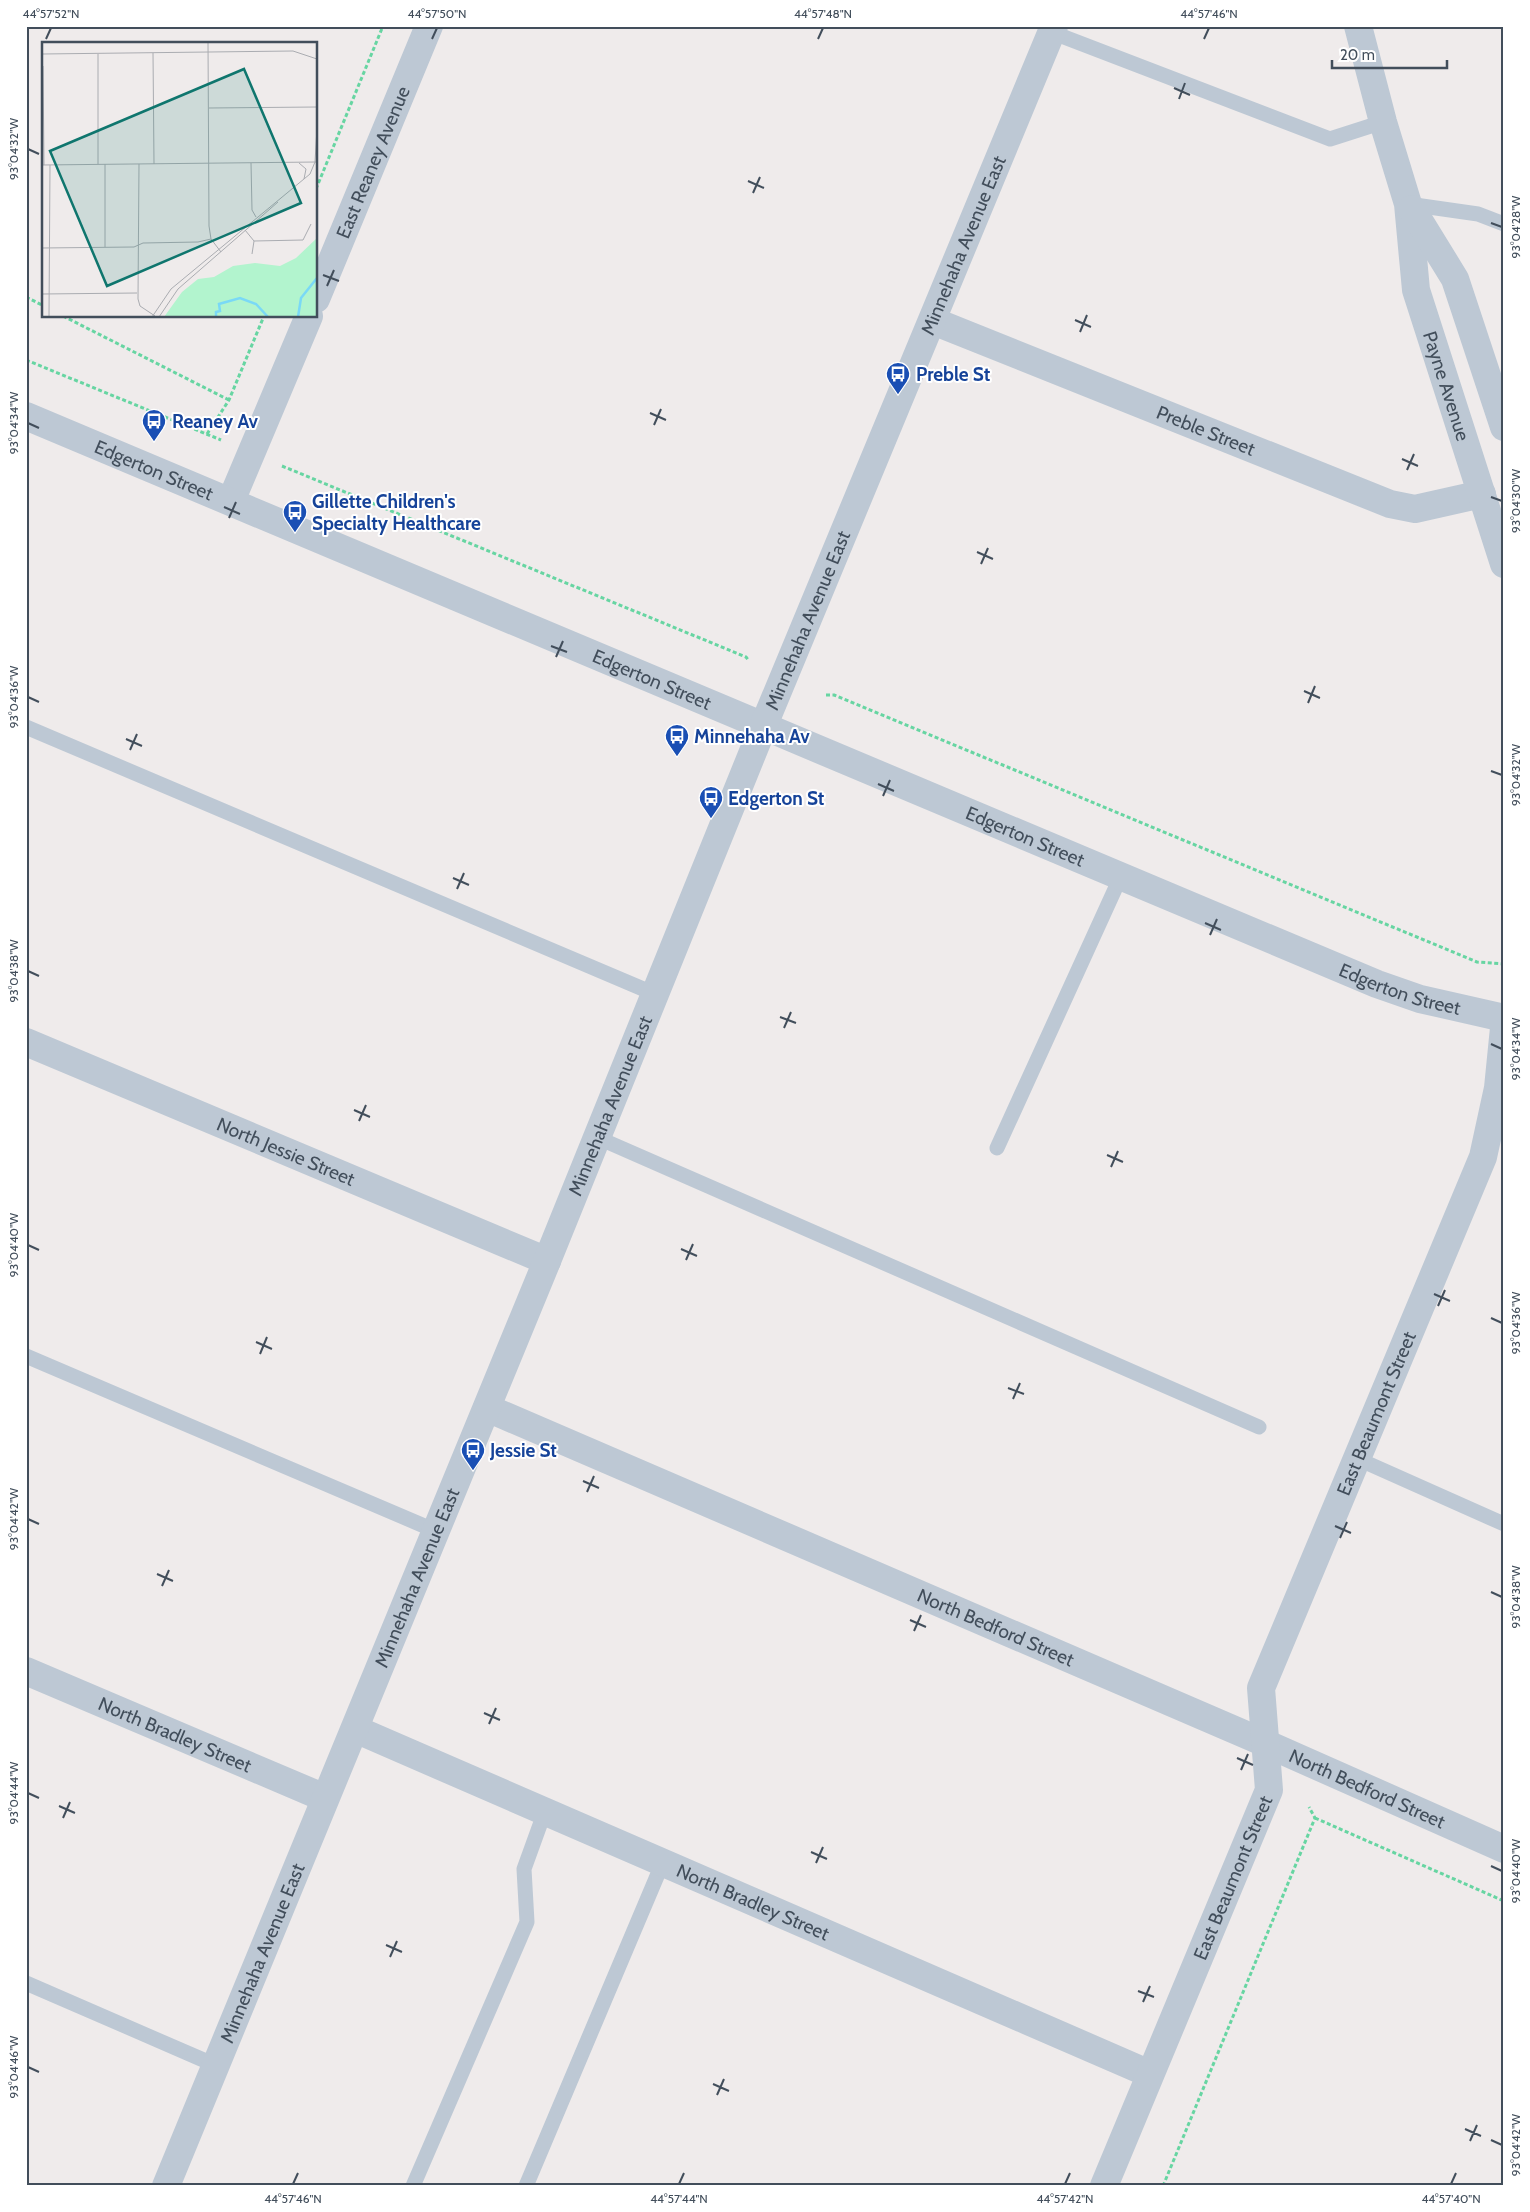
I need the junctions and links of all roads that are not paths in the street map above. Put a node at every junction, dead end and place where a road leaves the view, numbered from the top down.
1 (430, 26) edge
2 (1358, 26) edge
3 (1052, 29) edge
4 (1383, 122) junction
5 (1408, 204) junction
6 (1504, 224) edge
7 (318, 294) edge
8 (308, 318) edge
9 (933, 321) junction
10 (26, 416) edge
11 (1504, 428) edge
12 (1482, 494) junction
13 (231, 501) junction
14 (1504, 564) edge
15 (26, 727) edge
16 (763, 727) junction
17 (1121, 876) junction
18 (655, 994) junction
19 (1504, 1018) edge
20 (1504, 1028) edge
21 (26, 1042) edge
22 (596, 1138) junction
23 (997, 1148) dead end
24 (547, 1261) junction
25 (26, 1356) edge
26 (487, 1408) junction
27 (1260, 1427) dead end
28 (1358, 1459) junction
29 (1504, 1524) edge
30 (436, 1531) junction
31 (26, 1671) edge
32 (355, 1729) junction
33 (1265, 1743) junction
34 (325, 1798) junction
35 (545, 1811) junction
36 (1504, 1848) edge
37 (663, 1862) junction
38 (26, 1983) edge
39 (215, 2065) junction
40 (1150, 2074) junction
41 (166, 2186) edge
42 (412, 2186) edge
43 (526, 2186) edge
44 (1104, 2186) edge

1 - 7 street, East Reaney Avenue
2 - 4 street, Payne Avenue
3 - 4 lane
3 - 9 street, Minnehaha Avenue East
4 - 5 street, Payne Avenue
5 - 6 lane
5 - 11 street, Payne Avenue
5 - 12 street, Payne Avenue
8 - 13 street
9 - 12 street, Preble Street
9 - 16 street, Minnehaha Avenue East
10 - 13 street, Edgerton Street
12 - 14 street, Payne Avenue
13 - 16 street, Edgerton Street
15 - 18 lane
16 - 17 street, Edgerton Street
16 - 18 street, Minnehaha Avenue East
17 - 19 street, Edgerton Street
17 - 23 lane
18 - 22 street, Minnehaha Avenue East
20 - 28 street, East Beaumont Street
21 - 24 street, North Jessie Street
22 - 24 street, Minnehaha Avenue East
22 - 27 lane
24 - 26 street, Minnehaha Avenue East
25 - 30 lane
26 - 30 street, Minnehaha Avenue East
26 - 33 street, North Bedford Street
28 - 29 lane
28 - 33 street, East Beaumont Street
30 - 32 street, Minnehaha Avenue East
31 - 34 street, North Bradley Street
32 - 34 street, Minnehaha Avenue East
32 - 35 street, North Bradley Street
33 - 36 street, North Bedford Street
33 - 40 street, East Beaumont Street
34 - 39 street, Minnehaha Avenue East
35 - 37 street, North Bradley Street
35 - 42 lane
37 - 40 street, North Bradley Street
37 - 43 lane
38 - 39 lane
39 - 41 street, Minnehaha Avenue East
40 - 44 street, East Beaumont Street

